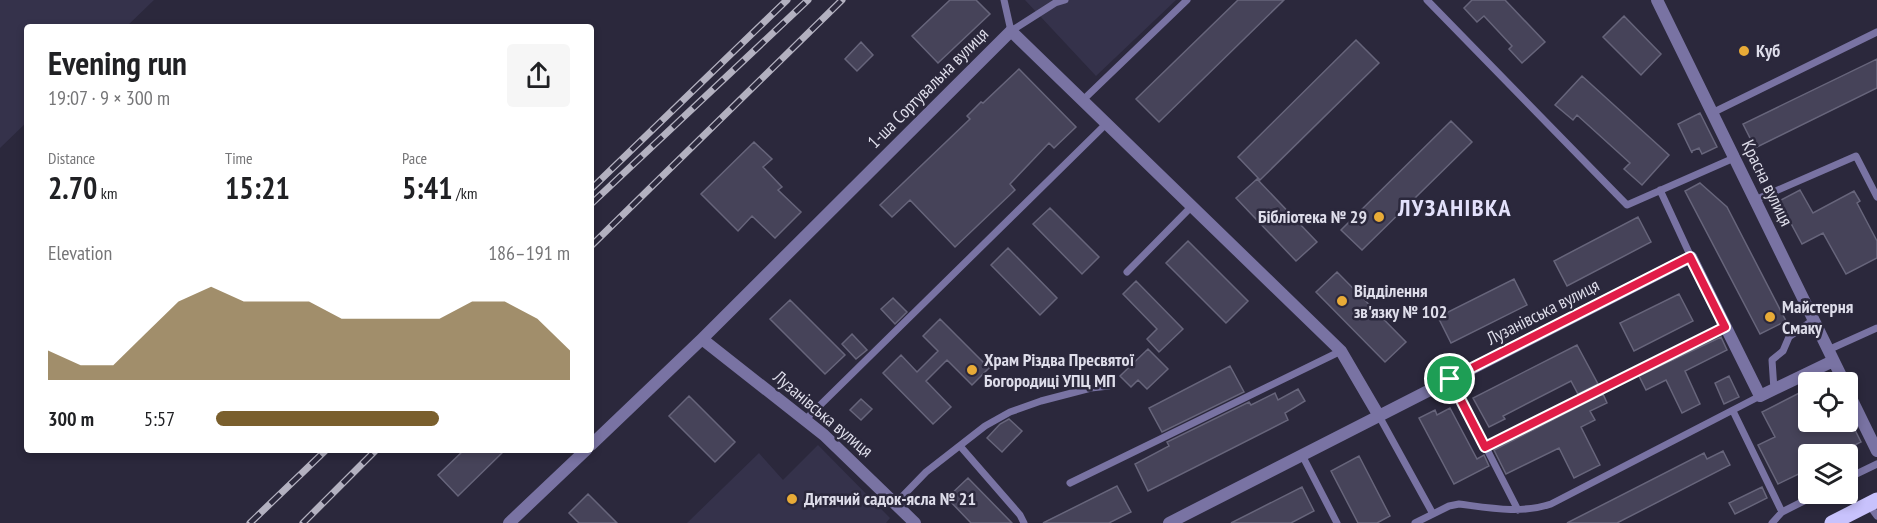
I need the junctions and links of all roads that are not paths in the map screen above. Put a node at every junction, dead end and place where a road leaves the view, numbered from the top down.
1 (1004, 0) edge
2 (1065, 0) edge
3 (1187, 0) edge
4 (1428, 0) edge
5 (1657, 0) edge
6 (1011, 31) junction
7 (1877, 32) edge
8 (1083, 100) junction
9 (1713, 113) junction
10 (1107, 123) junction
11 (1734, 158) junction
12 (1660, 190) junction
13 (1876, 193) edge
14 (1755, 200) junction
15 (1192, 206) junction
16 (1690, 257) junction
17 (1127, 272) dead end
18 (1813, 320) junction
19 (1725, 327) junction
20 (1877, 328) edge
21 (702, 339) junction
22 (1341, 351) junction
23 (1830, 356) junction
24 (1839, 372) edge
25 (1450, 379) junction
26 (1109, 387) dead end
27 (1774, 390) junction
28 (1760, 396) junction
29 (1733, 411) junction
30 (1858, 412) edge
31 (1379, 416) junction
32 (805, 420) junction
33 (594, 442) edge
34 (960, 446) junction
35 (1485, 447) junction
36 (1877, 451) edge
37 (583, 453) edge
38 (1302, 455) junction
39 (1877, 464) edge
40 (1858, 473) edge
41 (1070, 483) dead end
42 (896, 503) junction
43 (1798, 504) edge
44 (1874, 507) edge
45 (1518, 510) junction
46 (1782, 512) junction
47 (1433, 514) junction
48 (910, 521) edge
49 (1334, 522) edge
50 (509, 523) edge
51 (1024, 523) edge
52 (1169, 523) edge
53 (1415, 523) edge
54 (1772, 523) edge
55 (1832, 523) edge

1 - 6 lane
2 - 6 lane
3 - 8 lane
4 - 12 lane
5 - 9 street, Красна вулиця
6 - 8 street, 1-ша Сортувальна вулиця
6 - 21 street, 1-ша Сортувальна вулиця
7 - 9 lane
8 - 10 street, 1-ша Сортувальна вулиця
9 - 11 street, Красна вулиця
10 - 15 street, 1-ша Сортувальна вулиця
10 - 32 lane
11 - 12 lane
11 - 14 street, Красна вулиця
12 - 16 lane
13 - 14 lane
14 - 18 street, Красна вулиця
15 - 17 lane
15 - 22 street, 1-ша Сортувальна вулиця
16 - 19 street
16 - 25 street, Лузанівська вулиця
18 - 23 street, Красна вулиця
18 - 27 lane
19 - 28 street
19 - 35 lane
20 - 23 lane
21 - 32 street, Лузанівська вулиця
21 - 33 street, 1-ша Сортувальна вулиця
22 - 31 street, 1-ша Сортувальна вулиця
22 - 41 lane
23 - 24 street, Красна вулиця
23 - 27 street
25 - 31 street, Лузанівська вулиця
25 - 35 lane
26 - 34 lane
27 - 28 street
28 - 29 lane
29 - 45 lane
29 - 46 lane
30 - 36 street
31 - 38 street, Лузанівська вулиця
31 - 47 lane
32 - 42 street, Лузанівська вулиця
34 - 42 lane
34 - 51 lane
35 - 45 lane
37 - 50 street
38 - 49 lane
38 - 52 street, Лузанівська вулиця
39 - 40 lane
42 - 48 street, Лузанівська вулиця
43 - 46 lane
44 - 55 main road
45 - 47 lane
46 - 54 lane
47 - 53 lane

